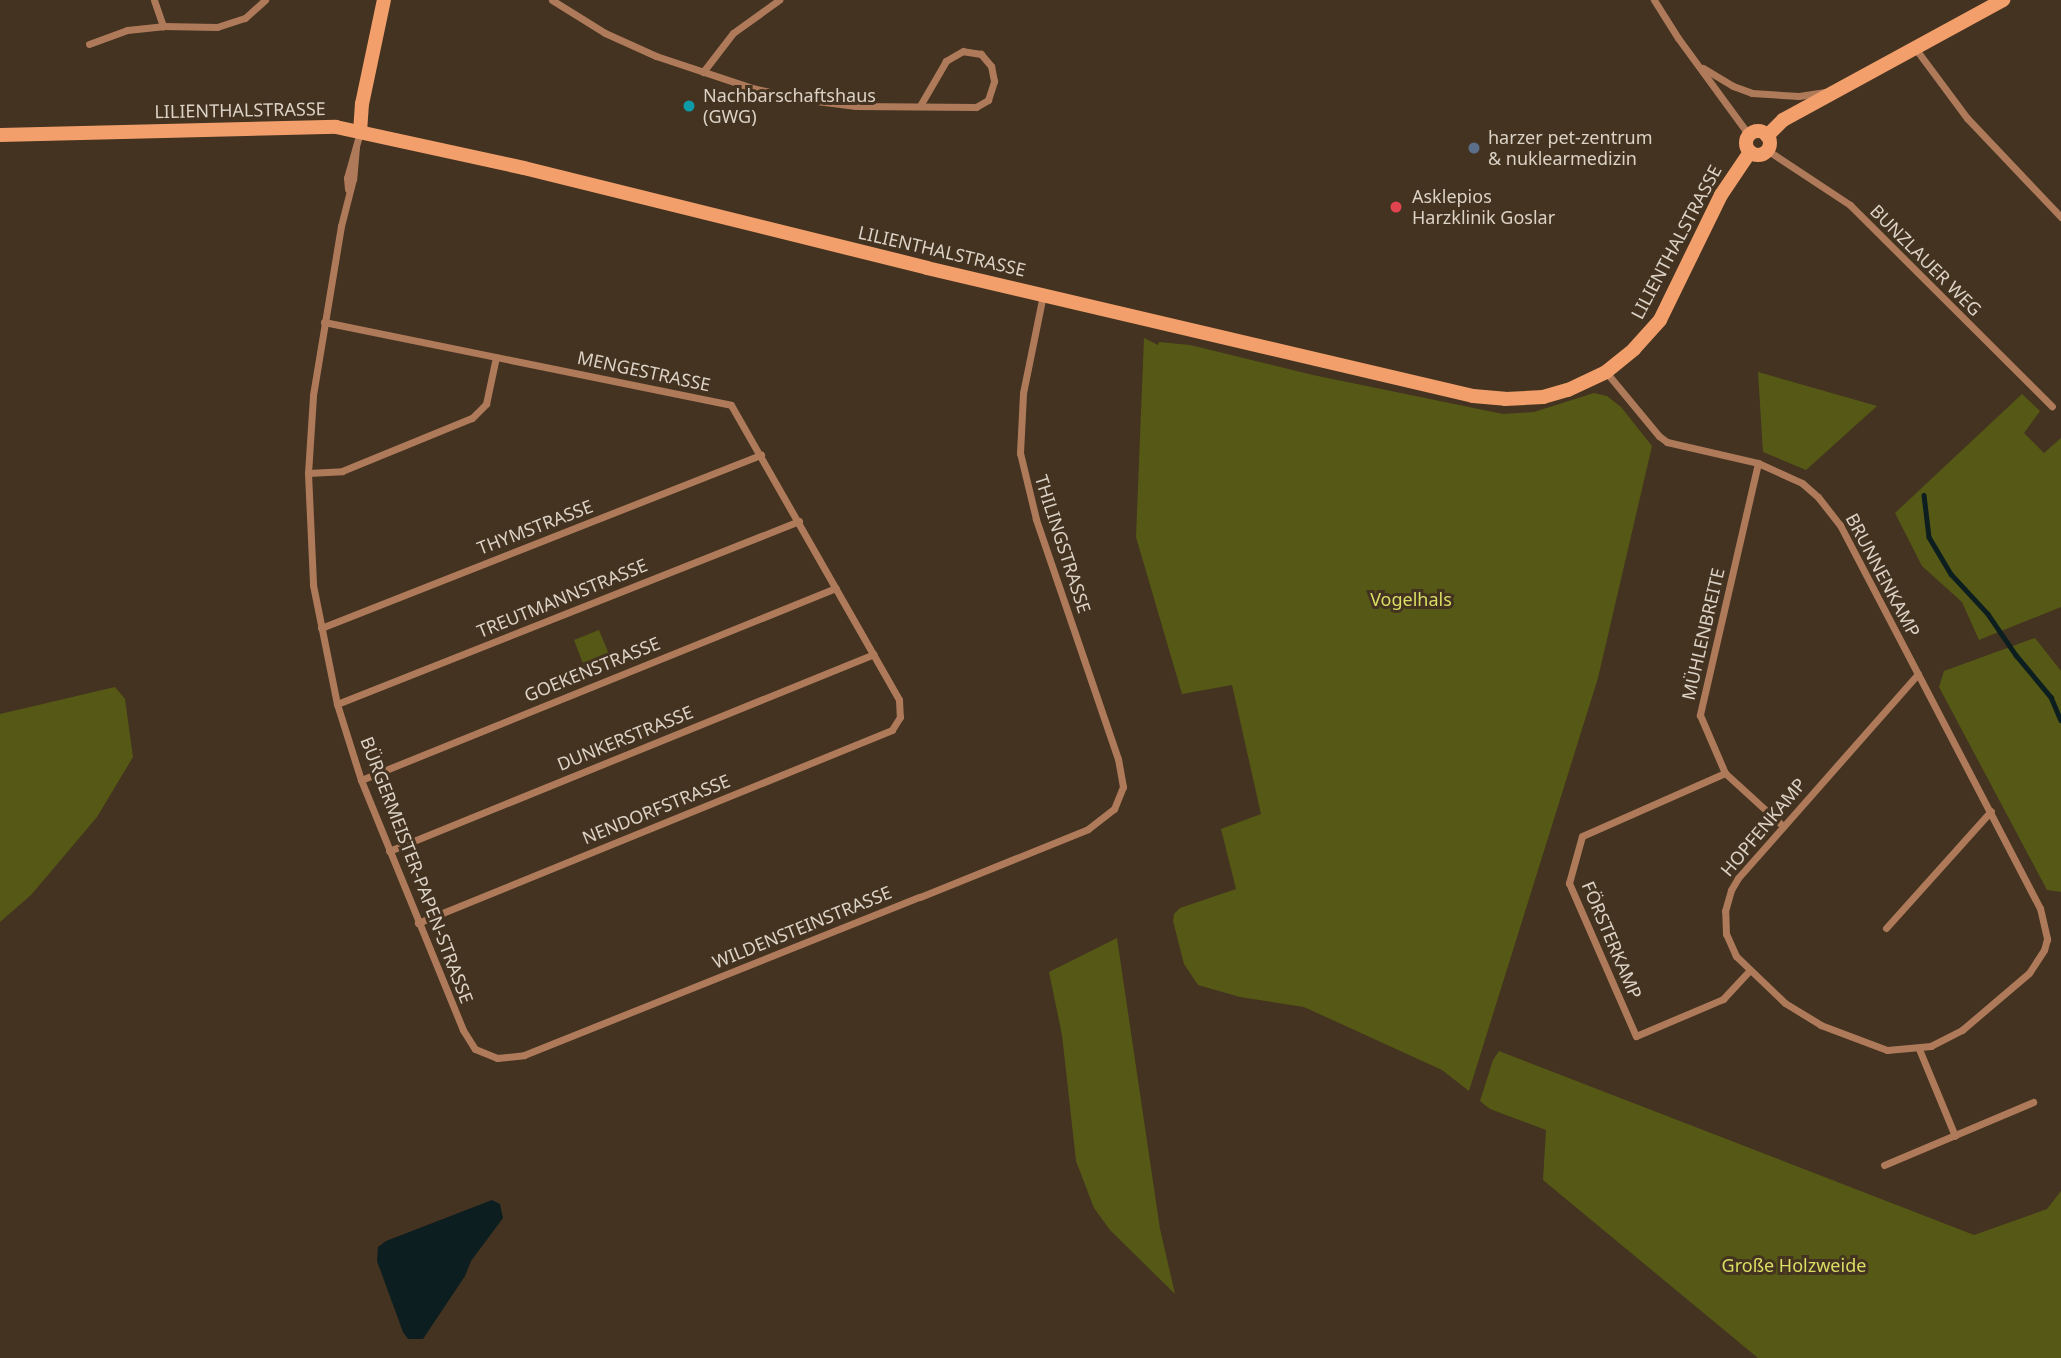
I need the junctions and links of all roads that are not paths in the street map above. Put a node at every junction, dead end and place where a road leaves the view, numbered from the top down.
1 (154, 0) edge
2 (265, 0) edge
3 (384, 0) edge
4 (552, 0) edge
5 (779, 0) edge
6 (1654, 0) edge
7 (2003, 0) edge
8 (163, 26) junction
9 (89, 44) dead end
10 (1915, 48) junction
11 (1699, 66) junction
12 (703, 72) junction
13 (1839, 90) junction
14 (921, 104) junction
15 (359, 132) junction
16 (0, 135) edge
17 (1749, 135) junction
18 (1767, 143) junction
19 (1750, 152) junction
20 (2061, 217) edge
21 (1043, 294) junction
22 (324, 322) junction
23 (496, 357) junction
24 (1606, 372) junction
25 (2052, 406) dead end
26 (761, 455) junction
27 (1758, 463) junction
28 (308, 472) junction
29 (799, 521) junction
30 (836, 587) junction
31 (321, 628) junction
32 (874, 654) junction
33 (1918, 674) junction
34 (337, 704) junction
35 (900, 717) joint
36 (1725, 773) junction
37 (361, 780) junction
38 (1121, 798) joint
39 (1991, 811) junction
40 (1783, 826) junction
41 (389, 851) junction
42 (418, 923) junction
43 (1886, 928) dead end
44 (1749, 971) junction
45 (1919, 1049) junction
46 (484, 1054) joint
47 (2034, 1102) dead end
48 (1955, 1136) junction
49 (1884, 1165) dead end

1 - 8 street
2 - 8 street
3 - 15 street
4 - 12 street
5 - 12 street
6 - 11 street
7 - 10 street
8 - 9 street
10 - 13 street
10 - 20 street
11 - 13 street
11 - 17 street
12 - 14 street
13 - 18 street
14 - 14 street
15 - 16 street, LILIENTHALSTRASSE
15 - 21 street, LILIENTHALSTRASSE
15 - 22 street, BÜRGERMEISTER-PAPEN-STRASSE
17 - 18 street
17 - 19 street
18 - 19 street
18 - 25 street, BUNZLAUER WEG
19 - 24 street, LILIENTHALSTRASSE
21 - 24 street, LILIENTHALSTRASSE
21 - 38 street, THILINGSTRASSE
22 - 23 street, MENGESTRASSE
22 - 28 street, BÜRGERMEISTER-PAPEN-STRASSE
23 - 26 street, MENGESTRASSE
23 - 28 street
24 - 27 street, BRUNNENKAMP
26 - 29 street, MENGESTRASSE
26 - 31 street, THYMSTRASSE
27 - 33 street, BRUNNENKAMP
27 - 36 street, MÜHLENBREITE
28 - 31 street, BÜRGERMEISTER-PAPEN-STRASSE
29 - 30 street, MENGESTRASSE
29 - 34 street, TREUTMANNSTRASSE
30 - 32 street, MENGESTRASSE
30 - 37 street, GOEKENSTRASSE
31 - 34 street, BÜRGERMEISTER-PAPEN-STRASSE
32 - 35 street, MENGESTRASSE
32 - 41 street, DUNKERSTRASSE
33 - 39 street, HOPFENKAMP
33 - 40 street, HOPFENKAMP
34 - 37 street, BÜRGERMEISTER-PAPEN-STRASSE
35 - 42 street, NENDORFSTRASSE
36 - 40 street, MÜHLENBREITE
36 - 44 street, FÖRSTERKAMP
37 - 41 street, BÜRGERMEISTER-PAPEN-STRASSE
38 - 46 street, WILDENSTEINSTRASSE
39 - 43 street
39 - 45 street, HOPFENKAMP
40 - 44 street, HOPFENKAMP
41 - 42 street, BÜRGERMEISTER-PAPEN-STRASSE
42 - 46 street, BÜRGERMEISTER-PAPEN-STRASSE
44 - 45 street, HOPFENKAMP
45 - 48 street
47 - 48 street
48 - 49 street

